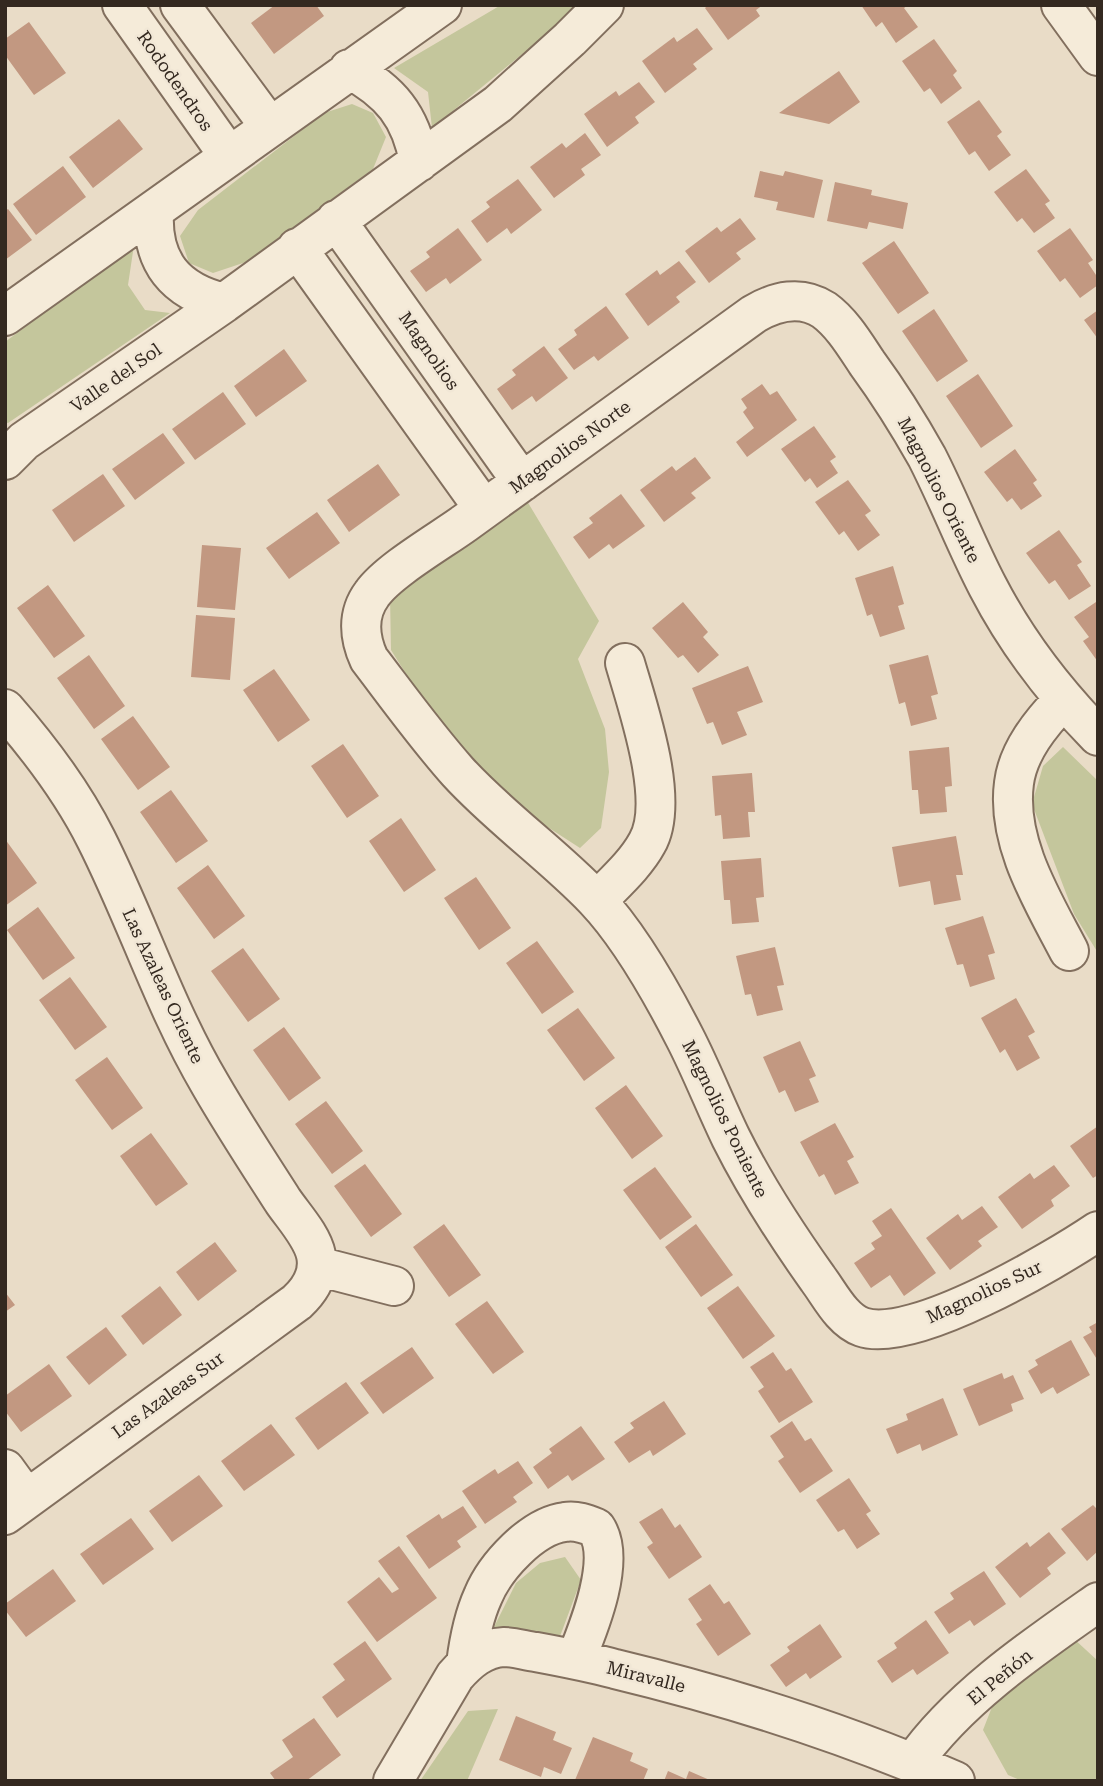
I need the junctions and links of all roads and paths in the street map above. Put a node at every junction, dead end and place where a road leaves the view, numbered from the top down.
1 (121, 5) edge
2 (180, 5) edge
3 (442, 5) edge
4 (604, 5) edge
5 (1061, 5) edge
6 (1098, 56) edge
7 (349, 69) junction
8 (270, 127) junction
9 (229, 156) junction
10 (419, 162) junction
11 (154, 211) junction
12 (336, 220) junction
13 (297, 248) junction
14 (796, 301) joint
15 (224, 303) junction
16 (5, 316) edge
17 (6, 456) edge
18 (522, 482) junction
19 (484, 509) junction
20 (362, 616) joint
21 (625, 663) dead end
22 (1063, 700) junction
23 (5, 709) edge
24 (1098, 736) edge
25 (597, 901) junction
26 (1069, 951) dead end
27 (1098, 1231) edge
28 (317, 1266) junction
29 (394, 1286) dead end
30 (863, 1328) joint
31 (12, 1494) edge
32 (1091, 1617) edge
33 (576, 1659) junction
34 (466, 1664) junction
35 (913, 1763) junction
36 (393, 1781) edge
37 (955, 1781) edge

1 - 9 street, Rododendros
2 - 8 street
3 - 7 street
4 - 10 street, Valle del Sol
5 - 6 street
7 - 8 street
7 - 10 street
8 - 9 street
9 - 11 street
10 - 12 street, Valle del Sol
11 - 15 street
11 - 16 street
12 - 13 street, Valle del Sol
12 - 18 street, Magnolios
13 - 15 street, Valle del Sol
13 - 19 street
14 - 18 street, Magnolios Norte
14 - 22 street, Magnolios Oriente
15 - 17 street, Valle del Sol
18 - 19 street, Magnolios Norte
19 - 20 street, Magnolios Norte
20 - 25 street, Magnolios Poniente
21 - 25 street
22 - 24 street, Magnolios Oriente
22 - 26 street
23 - 28 street, Las Azaleas Oriente
25 - 30 street, Magnolios Poniente
27 - 30 street, Magnolios Sur
28 - 29 street
28 - 31 street, Las Azaleas Sur
32 - 35 street, El Peñón
33 - 34 street, Miravalle
33 - 34 street
33 - 35 street, Miravalle
34 - 36 street, Miravalle
35 - 37 street, Miravalle

